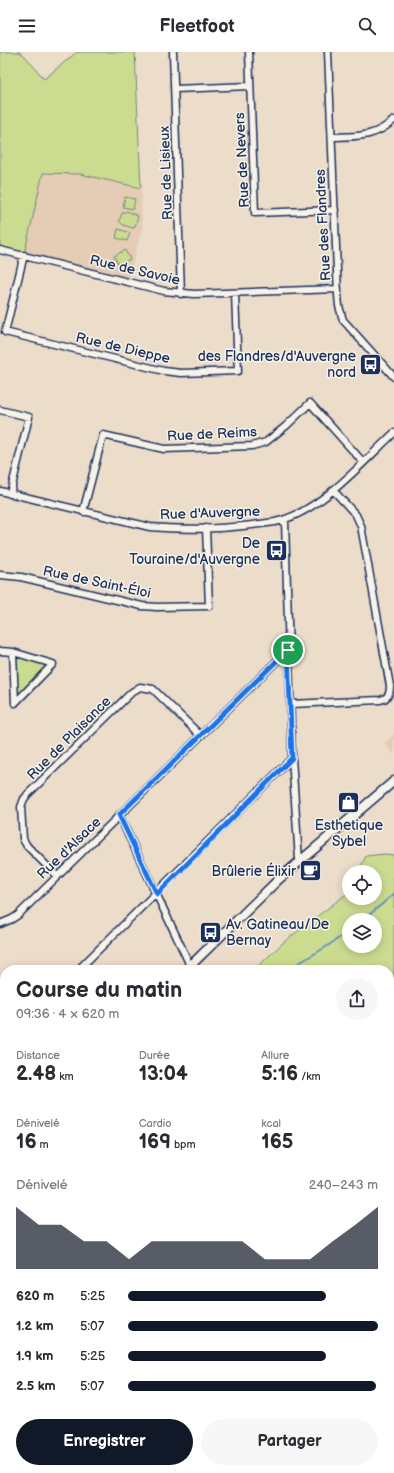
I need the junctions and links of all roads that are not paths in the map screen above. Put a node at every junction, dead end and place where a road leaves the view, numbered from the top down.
1 (173, 52) edge
2 (249, 52) edge
3 (328, 52) edge
4 (250, 86) junction
5 (175, 89) junction
6 (394, 120) edge
7 (332, 137) junction
8 (335, 210) junction
9 (0, 250) edge
10 (24, 255) junction
11 (338, 289) junction
12 (235, 293) junction
13 (181, 294) junction
14 (394, 377) edge
15 (0, 410) edge
16 (394, 433) edge
17 (363, 462) junction
18 (333, 490) junction
19 (0, 491) edge
20 (10, 494) junction
21 (83, 512) junction
22 (285, 520) junction
23 (206, 528) junction
24 (0, 575) edge
25 (288, 650) junction
26 (0, 651) edge
27 (13, 652) junction
28 (291, 704) junction
29 (200, 735) junction
30 (292, 758) junction
31 (394, 781) edge
32 (119, 815) junction
33 (300, 860) junction
34 (57, 876) junction
35 (157, 894) junction
36 (0, 924) edge
37 (83, 965) edge
38 (187, 965) edge
39 (192, 965) edge

1 - 5 street, Rue de Lisieux
2 - 4 street, Rue de Nevers
3 - 7 street, Rue des Flandres
4 - 5 street
4 - 8 street, Rue de Nevers
5 - 13 street, Rue de Lisieux
6 - 7 street
7 - 8 street, Rue des Flandres
8 - 11 street, Rue des Flandres
9 - 10 street, Rue de Savoie
10 - 12 street, Rue de Dieppe
10 - 13 street, Rue de Savoie
11 - 12 street, Rue de Savoie
11 - 14 street, Rue des Flandres
12 - 13 street, Rue de Savoie
15 - 20 street
16 - 17 street, Rue d'Auvergne
17 - 18 street, Rue d'Auvergne
17 - 21 street, Rue de Reims
18 - 22 street, Rue d'Auvergne
18 - 28 street
19 - 20 street, Rue d'Auvergne
20 - 21 street, Rue d'Auvergne
21 - 23 street, Rue d'Auvergne
22 - 23 street, Rue d'Auvergne
22 - 25 street
23 - 24 street, Rue de Saint-Éloi
25 - 28 street
25 - 29 street, Rue d'Alsace
26 - 27 street
27 - 27 street
28 - 30 street
29 - 32 street, Rue d'Alsace
29 - 34 street, Rue de Plaisance
30 - 33 street
30 - 35 street
31 - 33 street
32 - 34 street, Rue d'Alsace
32 - 35 street
33 - 39 street
34 - 36 street, Rue d'Alsace
35 - 37 street
35 - 38 street

